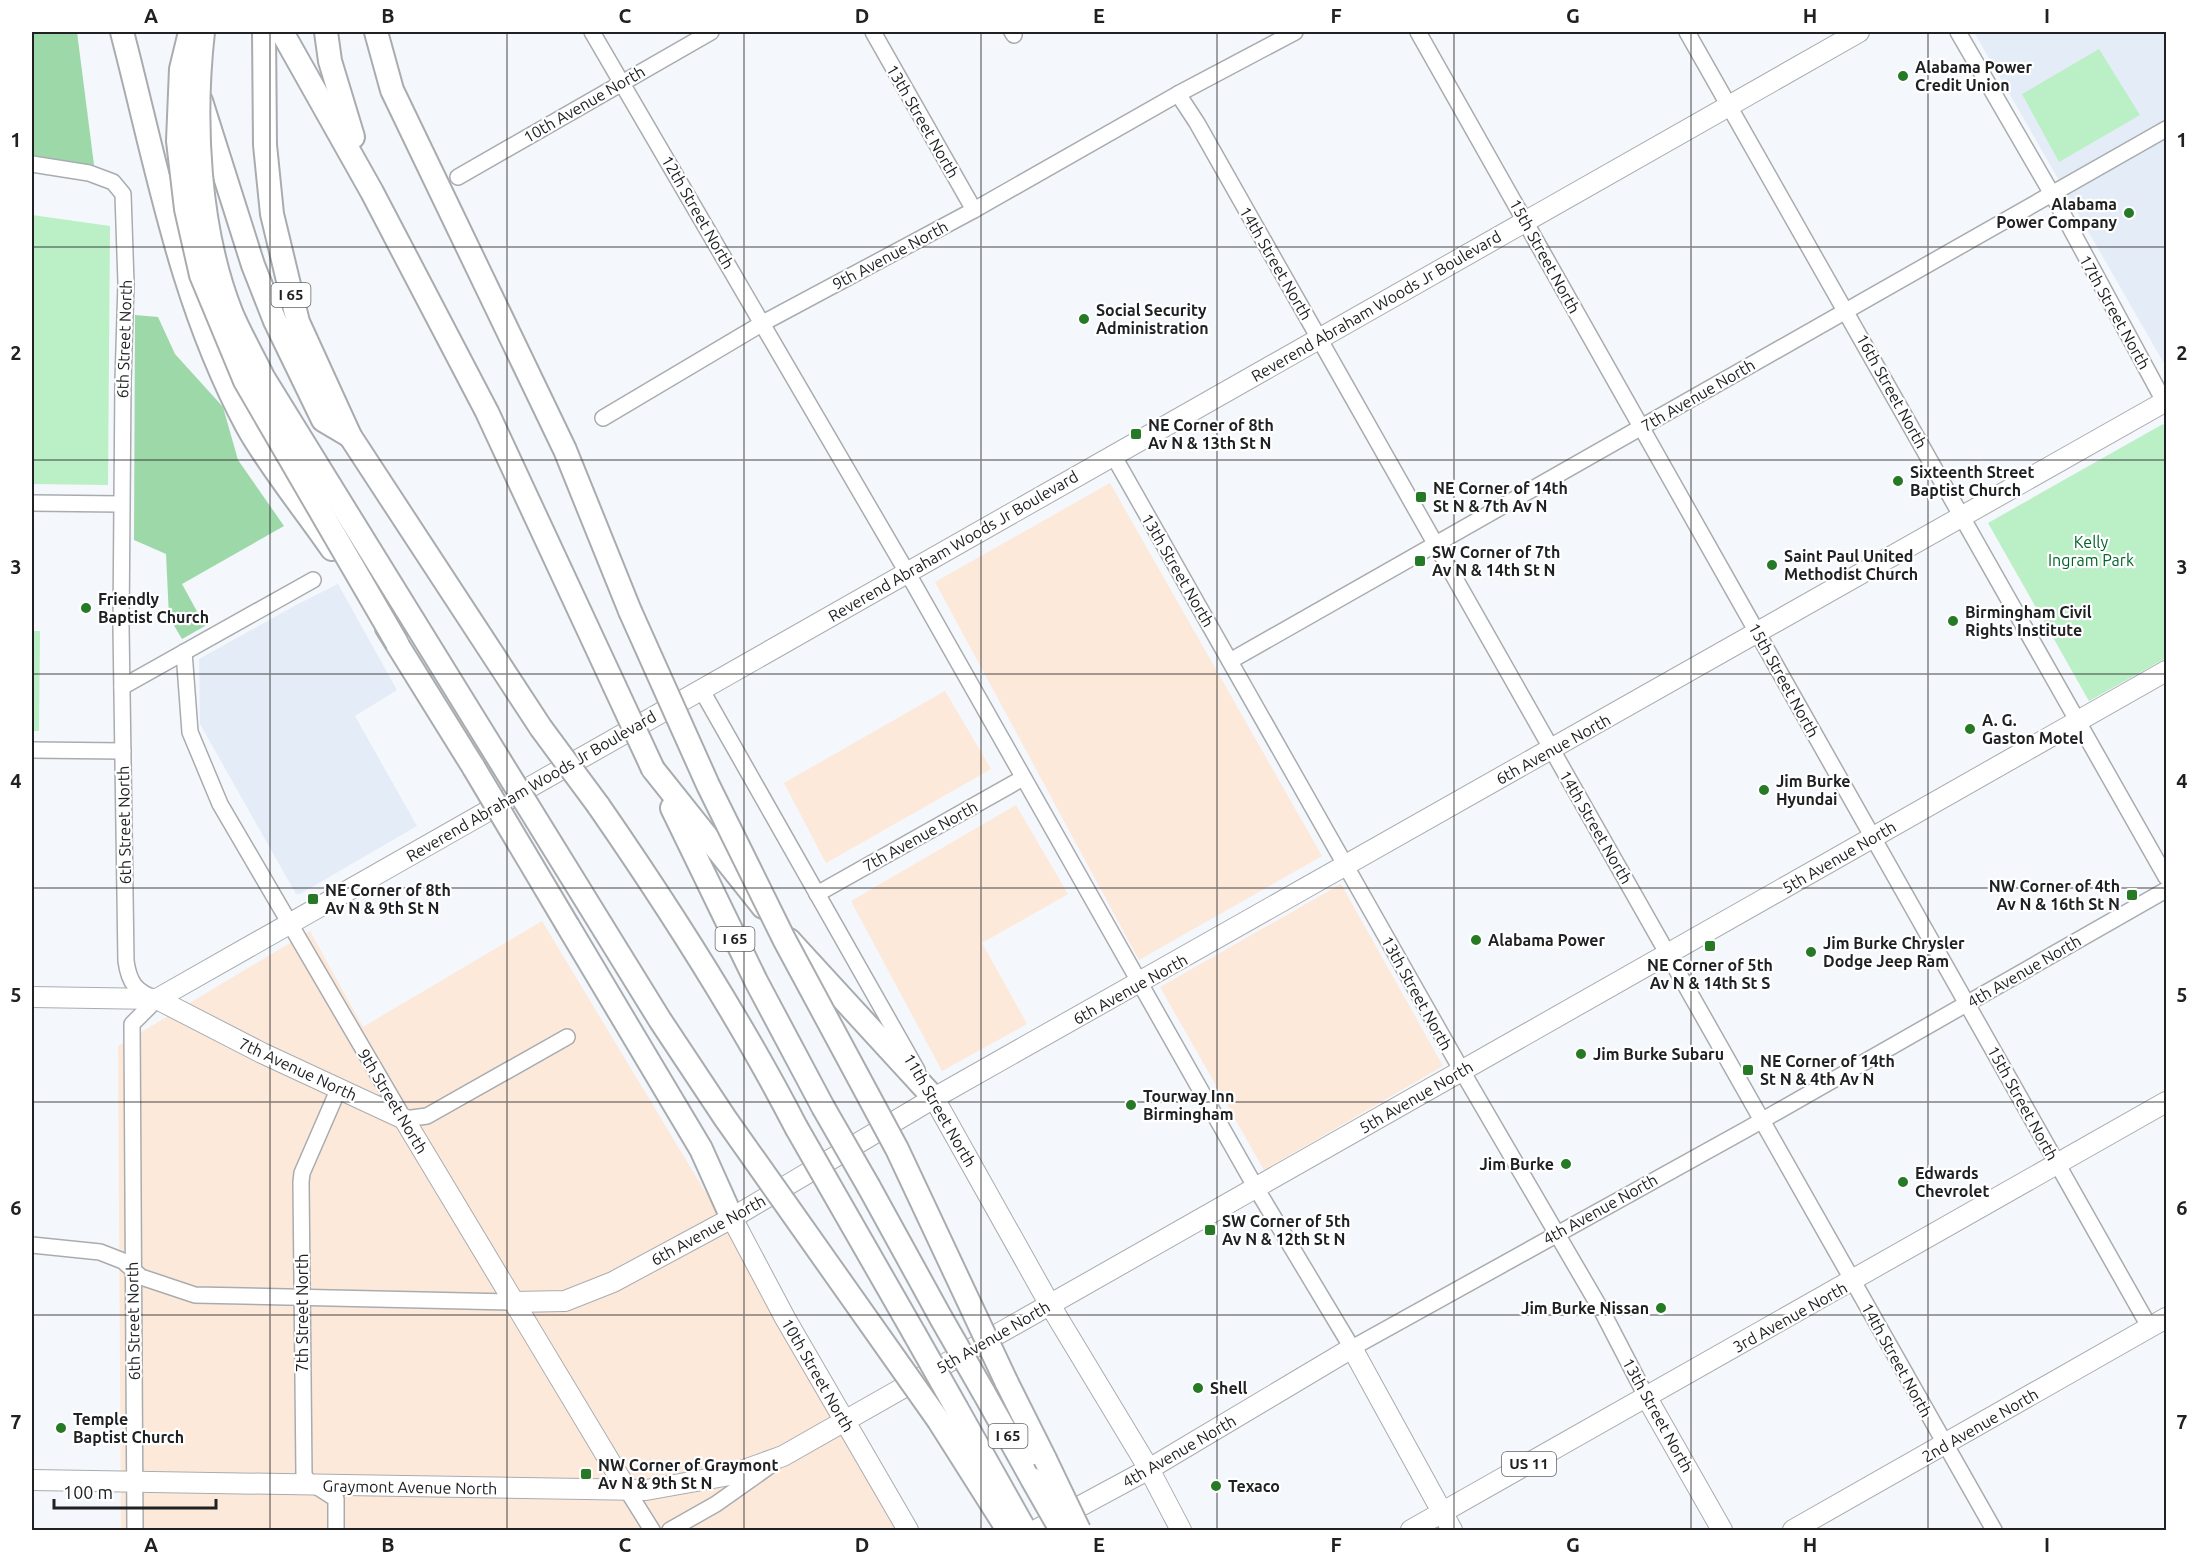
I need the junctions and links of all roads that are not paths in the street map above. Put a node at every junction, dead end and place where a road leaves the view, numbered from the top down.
1 (122, 32) edge
2 (178, 32) edge
3 (190, 32) edge
4 (202, 32) edge
5 (264, 32) edge
6 (269, 32) edge
7 (282, 32) edge
8 (326, 32) edge
9 (376, 32) edge
10 (592, 32) edge
11 (711, 32) edge
12 (873, 32) edge
13 (1295, 32) edge
14 (1418, 32) edge
15 (1687, 32) edge
16 (1859, 32) edge
17 (1958, 32) edge
18 (264, 67) junction
19 (622, 82) junction
20 (1178, 94) junction
21 (1729, 105) junction
22 (2166, 129) edge
23 (32, 164) edge
24 (458, 177) dead end
25 (372, 192) junction
26 (2052, 194) junction
27 (974, 210) junction
28 (1525, 221) junction
29 (1846, 312) junction
30 (763, 323) junction
31 (1319, 338) junction
32 (2166, 403) edge
33 (603, 418) dead end
34 (1642, 427) junction
35 (350, 436) junction
36 (1113, 455) junction
37 (32, 503) edge
38 (121, 504) junction
39 (1961, 518) junction
40 (1436, 544) junction
41 (906, 573) junction
42 (313, 580) dead end
43 (1758, 633) junction
44 (397, 643) junction
45 (184, 652) junction
46 (1230, 661) junction
47 (2166, 671) edge
48 (122, 687) junction
49 (701, 689) junction
50 (2078, 722) junction
51 (32, 750) edge
52 (1552, 750) junction
53 (123, 751) junction
54 (653, 768) junction
55 (1023, 778) junction
56 (1874, 838) junction
57 (1346, 866) junction
58 (2166, 877) edge
59 (2166, 890) edge
60 (817, 894) junction
61 (290, 924) junction
62 (1668, 954) junction
63 (1140, 984) junction
64 (32, 997) edge
65 (157, 999) junction
66 (1967, 1004) junction
67 (567, 1037) dead end
68 (1462, 1071) junction
69 (339, 1088) junction
70 (934, 1098) junction
71 (2166, 1102) edge
72 (404, 1119) junction
73 (1763, 1120) junction
74 (2058, 1164) junction
75 (1256, 1188) junction
76 (732, 1218) junction
77 (1555, 1234) junction
78 (32, 1245) edge
79 (132, 1269) junction
80 (1853, 1281) junction
81 (302, 1298) junction
82 (513, 1302) junction
83 (1050, 1305) junction
84 (2158, 1323) edge
85 (1352, 1348) junction
86 (1647, 1398) junction
87 (948, 1415) junction
88 (845, 1421) junction
89 (1944, 1445) junction
90 (783, 1456) junction
91 (1149, 1469) junction
92 (32, 1480) edge
93 (135, 1482) junction
94 (314, 1485) junction
95 (627, 1490) junction
96 (995, 1494) junction
97 (1447, 1522) edge
98 (135, 1530) edge
99 (336, 1530) edge
100 (652, 1530) edge
101 (670, 1530) edge
102 (908, 1530) edge
103 (1008, 1530) edge
104 (1025, 1530) edge
105 (1036, 1530) edge
106 (1061, 1530) edge
107 (1079, 1530) edge
108 (1181, 1530) edge
109 (1412, 1530) edge
110 (1722, 1530) edge
111 (1793, 1530) edge
112 (1994, 1530) edge

1 - 44 highway, bridge
2 - 35 highway
3 - 44 highway, bridge
4 - 87 highway, bridge
5 - 18 highway, I 65
6 - 18 highway
7 - 25 highway, I 65
8 - 25 highway
9 - 107 highway, bridge
10 - 19 street, 12th Street North
11 - 19 street, 10th Avenue North
12 - 27 street, 13th Street North
13 - 20 street, 9th Avenue North
14 - 28 street, 15th Street North
15 - 21 street, 16th Street North
16 - 21 main road, Reverend Abraham Woods Jr Boulevard
17 - 26 street, 17th Street North
18 - 35 highway, I 65
19 - 24 street, 10th Avenue North
19 - 30 street, 12th Street North
20 - 27 street, 9th Avenue North
20 - 31 street, 14th Street North
21 - 28 main road, Reverend Abraham Woods Jr Boulevard
21 - 29 street, 16th Street North
22 - 26 street, 7th Avenue North
23 - 38 street, 6th Street North
25 - 54 highway, I 65, bridge
26 - 29 street, 7th Avenue North
26 - 32 street, 17th Street North
27 - 30 street, 9th Avenue North
28 - 31 main road, Reverend Abraham Woods Jr Boulevard
28 - 34 street, 15th Street North
29 - 34 street, 7th Avenue North
29 - 39 street, 16th Street North
30 - 33 street, 9th Avenue North
30 - 41 street, 12th Street North
31 - 36 main road, Reverend Abraham Woods Jr Boulevard
31 - 40 street, 14th Street North
32 - 39 main road, 6th Avenue North
34 - 40 street, 7th Avenue North
34 - 43 street, 15th Street North
35 - 87 highway, I 65, bridge
36 - 41 main road, Reverend Abraham Woods Jr Boulevard
36 - 46 street, 13th Street North
37 - 38 street
38 - 48 street, 6th Street North
39 - 43 main road, 6th Avenue North
39 - 50 street, 16th Street North
40 - 46 street, 7th Avenue North
40 - 52 street, 14th Street North
41 - 49 main road, Reverend Abraham Woods Jr Boulevard
41 - 55 street, 12th Street North
42 - 45 street
43 - 52 main road, 6th Avenue North
43 - 56 street, 15th Street North
44 - 76 highway, bridge
45 - 48 street
45 - 61 street, 9th Street North
46 - 57 street, 13th Street North
47 - 50 main road, 5th Avenue North
48 - 53 street, 6th Street North
49 - 60 street, 11th Street North
49 - 61 main road, Reverend Abraham Woods Jr Boulevard
50 - 56 main road, 5th Avenue North
50 - 58 street, 16th Street North
51 - 53 street
52 - 57 main road, 6th Avenue North
52 - 62 street, 14th Street North
53 - 65 street, 6th Street North
54 - 70 highway
54 - 106 highway, I 65, bridge
55 - 60 street, 7th Avenue North
55 - 63 street, 12th Street North
56 - 62 main road, 5th Avenue North
56 - 66 street, 15th Street North
57 - 63 main road, 6th Avenue North
57 - 68 street, 13th Street North
59 - 66 street, 4th Avenue North
60 - 70 street, 11th Street North
61 - 65 main road, Reverend Abraham Woods Jr Boulevard
61 - 72 street, 9th Street North
62 - 68 main road, 5th Avenue North
62 - 73 street, 14th Street North
63 - 70 main road, 6th Avenue North
63 - 75 street, 12th Street North
64 - 65 main road
65 - 69 main road, 7th Avenue North
65 - 79 street, 6th Street North
66 - 73 street, 4th Avenue North
66 - 74 street, 15th Street North
67 - 72 street
68 - 75 main road, 5th Avenue North
68 - 77 street, 13th Street North
69 - 72 main road, 7th Avenue North
69 - 81 street, 7th Street North
70 - 76 main road, 6th Avenue North
70 - 83 main road, 11th Street North
71 - 74 main road, 3rd Avenue North
72 - 82 main road, 9th Street North
73 - 77 street, 4th Avenue North
73 - 80 street, 14th Street North
74 - 80 main road, 3rd Avenue North
74 - 84 street, 15th Street North
75 - 83 main road, 5th Avenue North
75 - 85 street, 12th Street North
76 - 82 main road, 6th Avenue North
76 - 88 main road, 10th Street North
77 - 85 street, 4th Avenue North
77 - 86 street, 13th Street North
78 - 79 street, 6th Avenue North
79 - 81 street, 6th Avenue North
79 - 93 street, 6th Street North
80 - 86 main road, 3rd Avenue North
80 - 89 street, 14th Street North
81 - 82 street, 6th Avenue North
81 - 94 street, 7th Street North
82 - 95 main road, 9th Street North
83 - 88 main road, 5th Avenue North
83 - 91 main road, 11th Street North
84 - 89 main road, 2nd Avenue North
85 - 91 main road, 4th Avenue North
85 - 97 main road
86 - 97 main road, 3rd Avenue North / US 11
86 - 110 main road, 13th Street North
87 - 96 highway, I 65
88 - 90 main road, 5th Avenue North
88 - 102 main road, 10th Street North
89 - 111 main road, 2nd Avenue North
89 - 112 street, 14th Street North
90 - 95 main road, Graymont Avenue North
90 - 101 street, 5th Avenue North
91 - 105 main road, 4th Avenue North
91 - 108 main road, 11th Street North
92 - 93 main road, Graymont Avenue North
93 - 94 main road, Graymont Avenue North
93 - 98 street, 6th Street North
94 - 95 main road, Graymont Avenue North
94 - 99 street, 7th Street North
95 - 100 street, 9th Street North
96 - 103 highway
96 - 104 highway, I 65
97 - 109 main road, 3rd Avenue North / US 11

